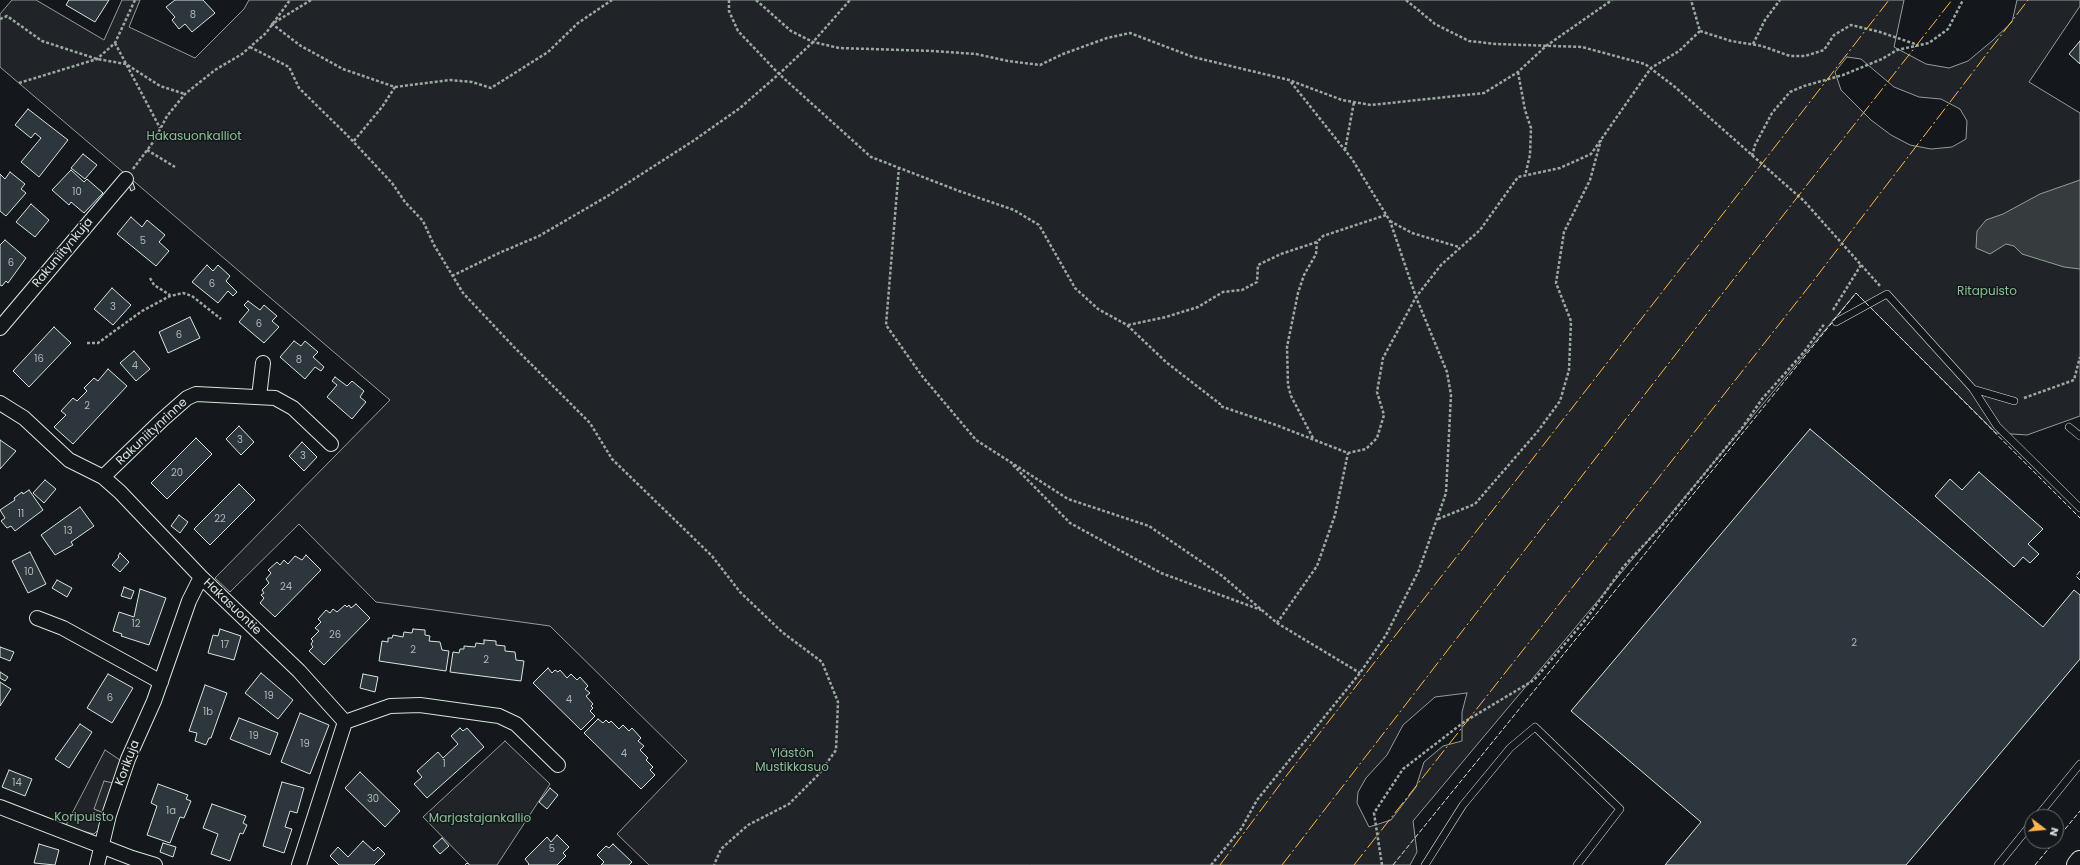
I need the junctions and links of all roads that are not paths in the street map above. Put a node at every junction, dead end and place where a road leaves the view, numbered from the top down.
1 (126, 178) road end
2 (1836, 322) dead end
3 (0, 328) edge
4 (263, 363) dead end
5 (1973, 389) junction
6 (259, 397) junction
7 (2014, 401) road end
8 (0, 403) edge
9 (2069, 427) dead end
10 (2080, 436) edge
11 (331, 444) dead end
12 (103, 477) junction
13 (2080, 508) edge
14 (202, 577) junction
15 (37, 618) dead end
16 (161, 682) junction
17 (345, 722) junction
18 (2080, 764) edge
19 (558, 765) dead end
20 (0, 808) edge
21 (2043, 809) edge
22 (2024, 833) edge
23 (100, 846) junction
24 (2080, 861) edge
25 (97, 865) edge
26 (155, 865) edge
27 (299, 865) edge
28 (1425, 865) edge
29 (1577, 865) edge
30 (1998, 865) edge
31 (2077, 865) edge

1 - 3 street, Rakuniitynkuja
2 - 5 lane
4 - 6 street
5 - 7 lane
5 - 13 lane
6 - 11 street, Rakuniitynrinne
6 - 12 street, Rakuniitynrinne
8 - 12 street, Hakasuontie
9 - 10 lane
12 - 14 street, Hakasuontie
14 - 16 street, Korikuja
14 - 17 street, Hakasuontie
15 - 16 street
16 - 23 street, Korikuja
17 - 19 street
17 - 27 street
18 - 21 lane
20 - 23 street
22 - 30 lane
23 - 25 street, Korikuja
23 - 26 street
24 - 31 main road
28 - 29 lane

